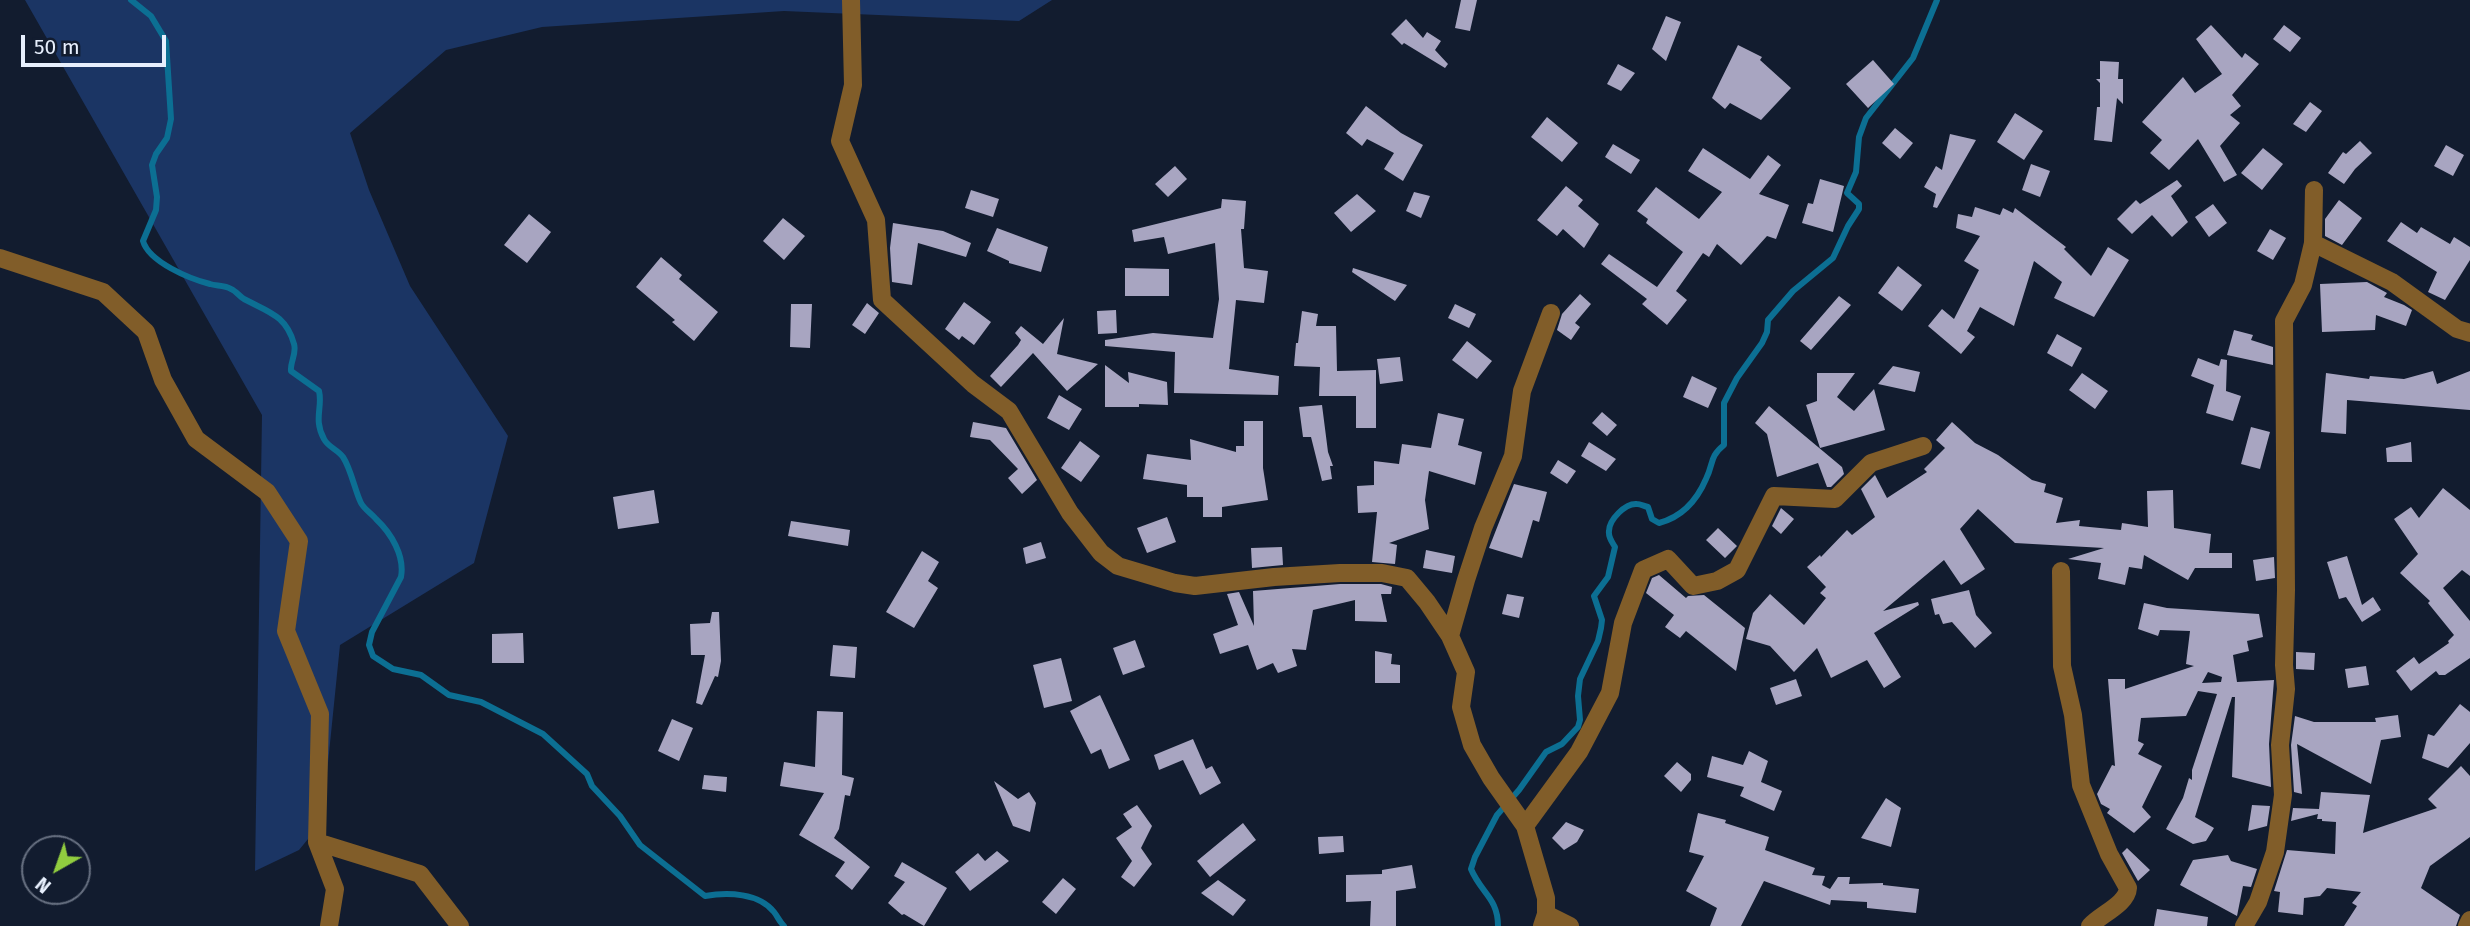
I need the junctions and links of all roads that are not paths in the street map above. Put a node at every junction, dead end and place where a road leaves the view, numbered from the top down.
1 (851, 0) edge
2 (2314, 190) dead end
3 (2314, 243) junction
4 (0, 258) edge
5 (1551, 313) dead end
6 (2470, 332) edge
7 (1923, 446) dead end
8 (2061, 571) dead end
9 (1450, 636) junction
10 (1522, 822) junction
11 (317, 842) junction
12 (1544, 920) edge
13 (2470, 920) edge
14 (329, 926) edge
15 (460, 926) edge
16 (1570, 926) edge
17 (2090, 926) edge
18 (2244, 926) edge
19 (2467, 926) edge

1 - 9 street
2 - 3 street
3 - 6 street
3 - 18 street
4 - 11 street
5 - 9 street
7 - 10 street
8 - 17 street
9 - 10 street
10 - 12 street
11 - 14 street
11 - 15 street
12 - 16 street
13 - 19 street

